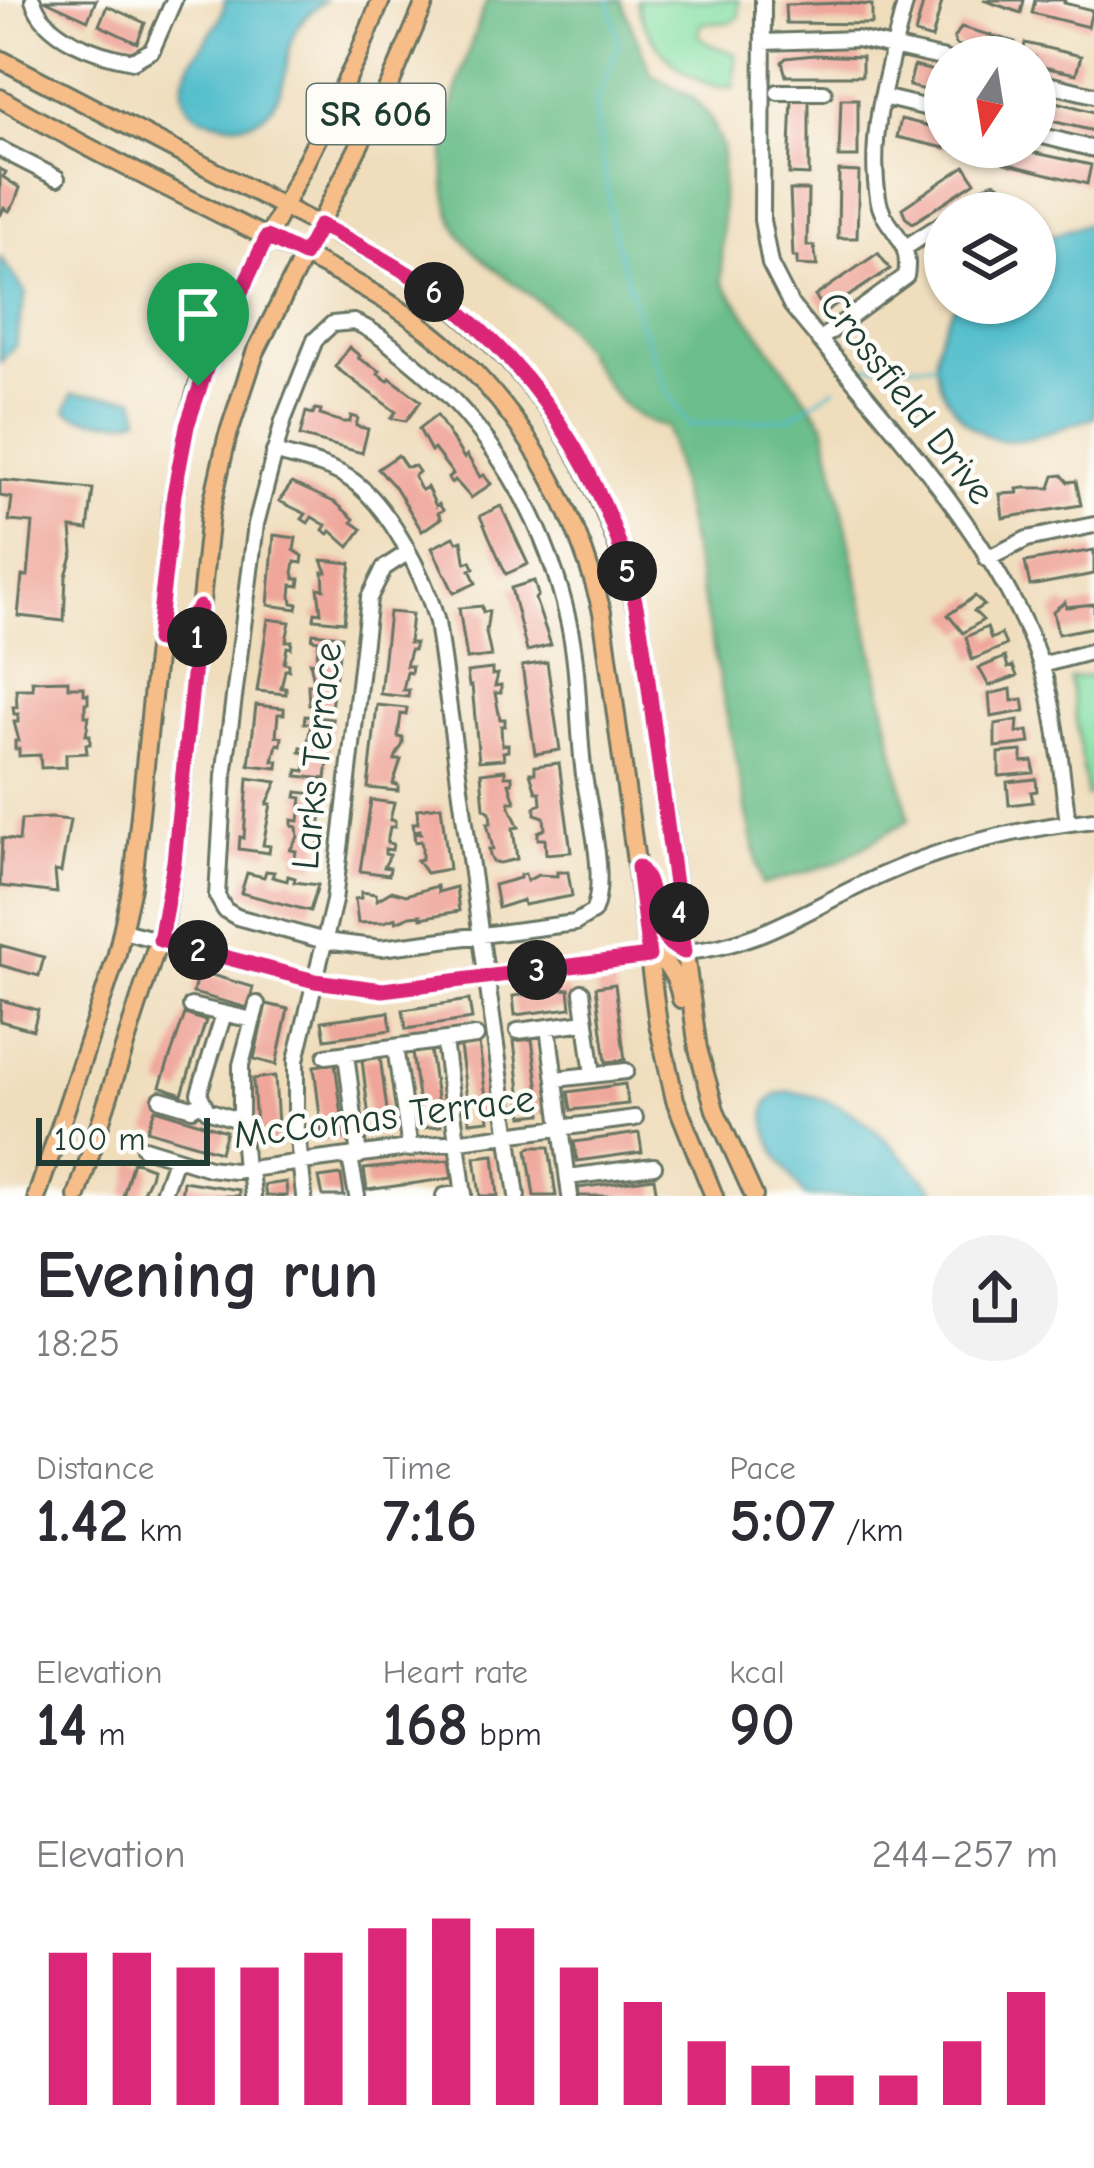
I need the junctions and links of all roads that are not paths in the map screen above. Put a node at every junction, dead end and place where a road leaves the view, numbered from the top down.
1 (33, 0) edge
2 (174, 0) edge
3 (382, 0) edge
4 (426, 0) edge
5 (763, 0) edge
6 (906, 0) edge
7 (763, 41) junction
8 (894, 47) junction
9 (924, 54) edge
10 (0, 59) edge
11 (1056, 86) edge
12 (778, 92) dead end
13 (824, 92) dead end
14 (1094, 95) edge
15 (882, 97) junction
16 (0, 98) edge
17 (924, 107) edge
18 (1056, 139) edge
19 (0, 149) edge
20 (1094, 149) edge
21 (57, 178) dead end
22 (283, 206) junction
23 (320, 225) junction
24 (924, 235) edge
25 (267, 237) junction
26 (906, 247) junction
27 (304, 255) junction
28 (819, 340) junction
29 (274, 452) junction
30 (1094, 524) edge
31 (407, 554) junction
32 (987, 560) junction
33 (200, 607) junction
34 (157, 640) junction
35 (1094, 651) edge
36 (1041, 665) junction
37 (1094, 820) edge
38 (1068, 823) junction
39 (638, 867) junction
40 (123, 931) junction
41 (481, 935) junction
42 (160, 940) junction
43 (325, 941) junction
44 (684, 952) junction
45 (649, 956) junction
46 (487, 977) junction
47 (315, 981) junction
48 (582, 992) dead end
49 (190, 1006) dead end
50 (224, 1014) junction
51 (586, 1022) junction
52 (548, 1027) junction
53 (518, 1031) dead end
54 (476, 1036) dead end
55 (444, 1040) junction
56 (395, 1047) junction
57 (698, 1048) junction
58 (346, 1054) junction
59 (326, 1056) dead end
60 (626, 1071) dead end
61 (593, 1075) junction
62 (556, 1078) junction
63 (161, 1099) dead end
64 (201, 1103) junction
65 (635, 1118) dead end
66 (242, 1121) junction
67 (562, 1128) junction
68 (508, 1136) junction
69 (458, 1142) junction
70 (144, 1148) dead end
71 (410, 1149) junction
72 (355, 1157) junction
73 (175, 1159) junction
74 (300, 1165) junction
75 (654, 1166) dead end
76 (247, 1170) junction
77 (568, 1178) junction
78 (464, 1195) edge
79 (37, 1196) edge
80 (77, 1196) edge
81 (162, 1196) edge
82 (254, 1196) edge
83 (304, 1196) edge
84 (357, 1196) edge
85 (444, 1196) edge
86 (517, 1196) edge
87 (571, 1196) edge
88 (714, 1196) edge
89 (754, 1196) edge

1 - 2 street
3 - 22 main road, SR 606
4 - 23 main road, SR 606
5 - 7 street, Crossfield Drive
6 - 8 street
7 - 8 street
7 - 28 street, Crossfield Drive
8 - 9 street
8 - 15 street
10 - 22 main road
11 - 14 street
12 - 13 street
15 - 17 street
15 - 26 street
16 - 25 main road
18 - 20 street
19 - 21 street
22 - 23 main road
22 - 25 main road, SR 606
23 - 27 main road, SR 606
23 - 44 main road
24 - 26 street
25 - 27 main road
25 - 34 main road, SR 606
26 - 28 street
27 - 33 main road, SR 606
27 - 39 main road
28 - 32 street, Crossfield Drive
29 - 31 street
29 - 41 street
29 - 43 street
30 - 32 street
31 - 41 street
31 - 43 street, Larks Terrace
32 - 36 street, Crossfield Drive
33 - 34 main road
33 - 42 main road, SR 606
34 - 40 main road, SR 606
35 - 36 street
36 - 38 street, Crossfield Drive
37 - 38 street
38 - 44 street
39 - 44 main road
39 - 45 main road
40 - 42 street
40 - 79 main road, SR 606
41 - 43 street
41 - 46 street
42 - 47 street
42 - 80 main road, SR 606
43 - 47 street, Larks Terrace
44 - 57 main road
45 - 46 street
45 - 57 main road
45 - 88 main road
46 - 47 street
46 - 68 street
47 - 74 street, Larks Terrace
48 - 51 street
49 - 50 street
50 - 64 street
50 - 66 street
51 - 52 street
51 - 61 street
52 - 53 street
52 - 62 street
54 - 55 street
55 - 56 street
55 - 69 street
56 - 58 street
56 - 71 street
57 - 89 main road
58 - 59 street
58 - 72 street
60 - 61 street
61 - 62 street
62 - 67 street
63 - 64 street
64 - 66 street
65 - 67 street, McComas Terrace
66 - 76 street
67 - 68 street, McComas Terrace
67 - 77 street
68 - 69 street, McComas Terrace
68 - 86 street
69 - 71 street, McComas Terrace
69 - 78 street
70 - 73 street, McComas Terrace
71 - 72 street, McComas Terrace
72 - 74 street, McComas Terrace
72 - 84 street
73 - 76 street, McComas Terrace
73 - 81 street
74 - 76 street, McComas Terrace
74 - 83 street, Larks Terrace
75 - 77 street
76 - 82 street
77 - 87 street
78 - 85 street

